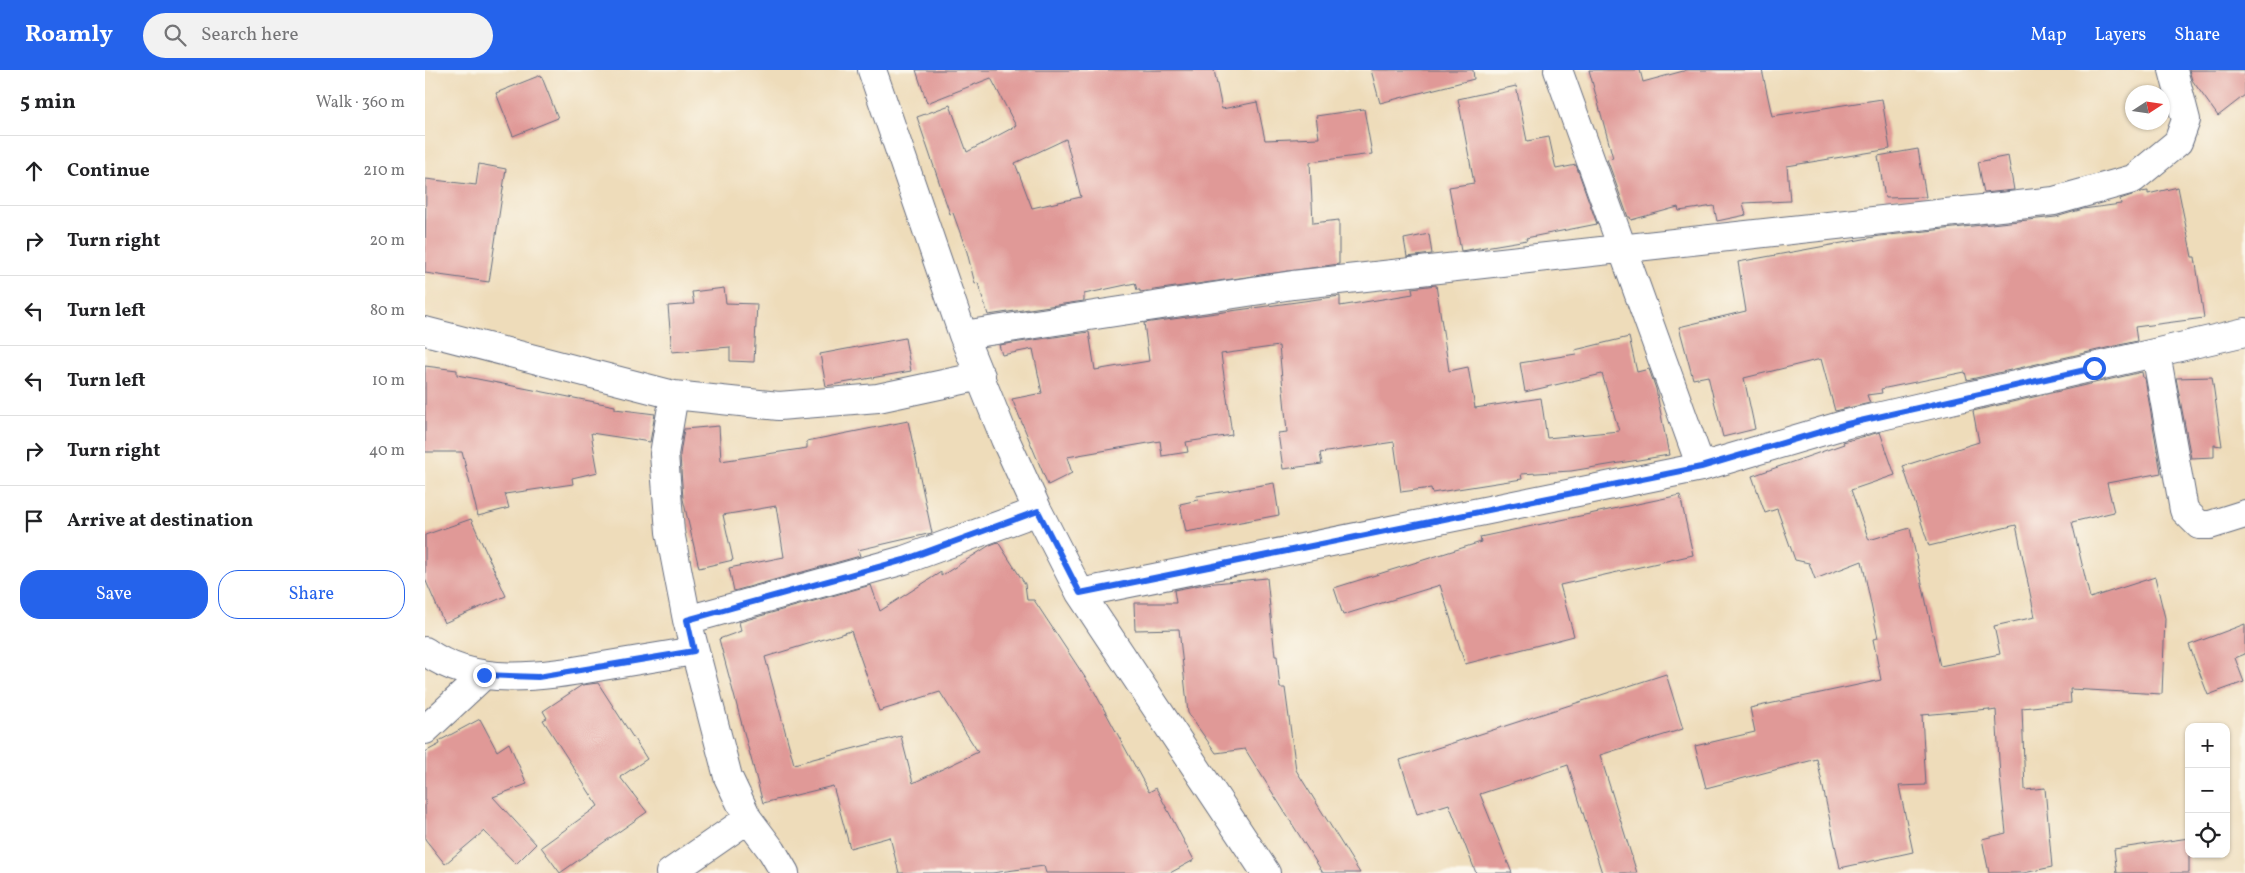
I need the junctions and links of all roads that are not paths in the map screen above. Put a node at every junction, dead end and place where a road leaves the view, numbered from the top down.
1 (872, 70) edge
2 (1557, 70) edge
3 (2173, 70) edge
4 (1621, 248) junction
5 (425, 331) edge
6 (2245, 332) edge
7 (963, 335) junction
8 (2156, 353) junction
9 (981, 376) junction
10 (674, 395) junction
11 (1701, 467) junction
12 (1038, 511) junction
13 (2245, 514) edge
14 (1080, 593) junction
15 (687, 620) junction
16 (425, 651) edge
17 (694, 651) junction
18 (484, 675) junction
19 (425, 730) edge
20 (748, 820) junction
21 (670, 873) edge
22 (785, 873) edge
23 (1265, 873) edge

1 - 7 street
2 - 4 street
3 - 4 street
4 - 7 street
4 - 11 street
5 - 10 street
6 - 8 street
7 - 9 street
8 - 11 street
8 - 13 street
9 - 10 street
9 - 12 street
10 - 15 street
11 - 14 street
12 - 14 street
12 - 15 street
14 - 23 street
15 - 17 street
16 - 18 street
17 - 18 street
17 - 20 street
18 - 19 street
20 - 21 street
20 - 22 street

